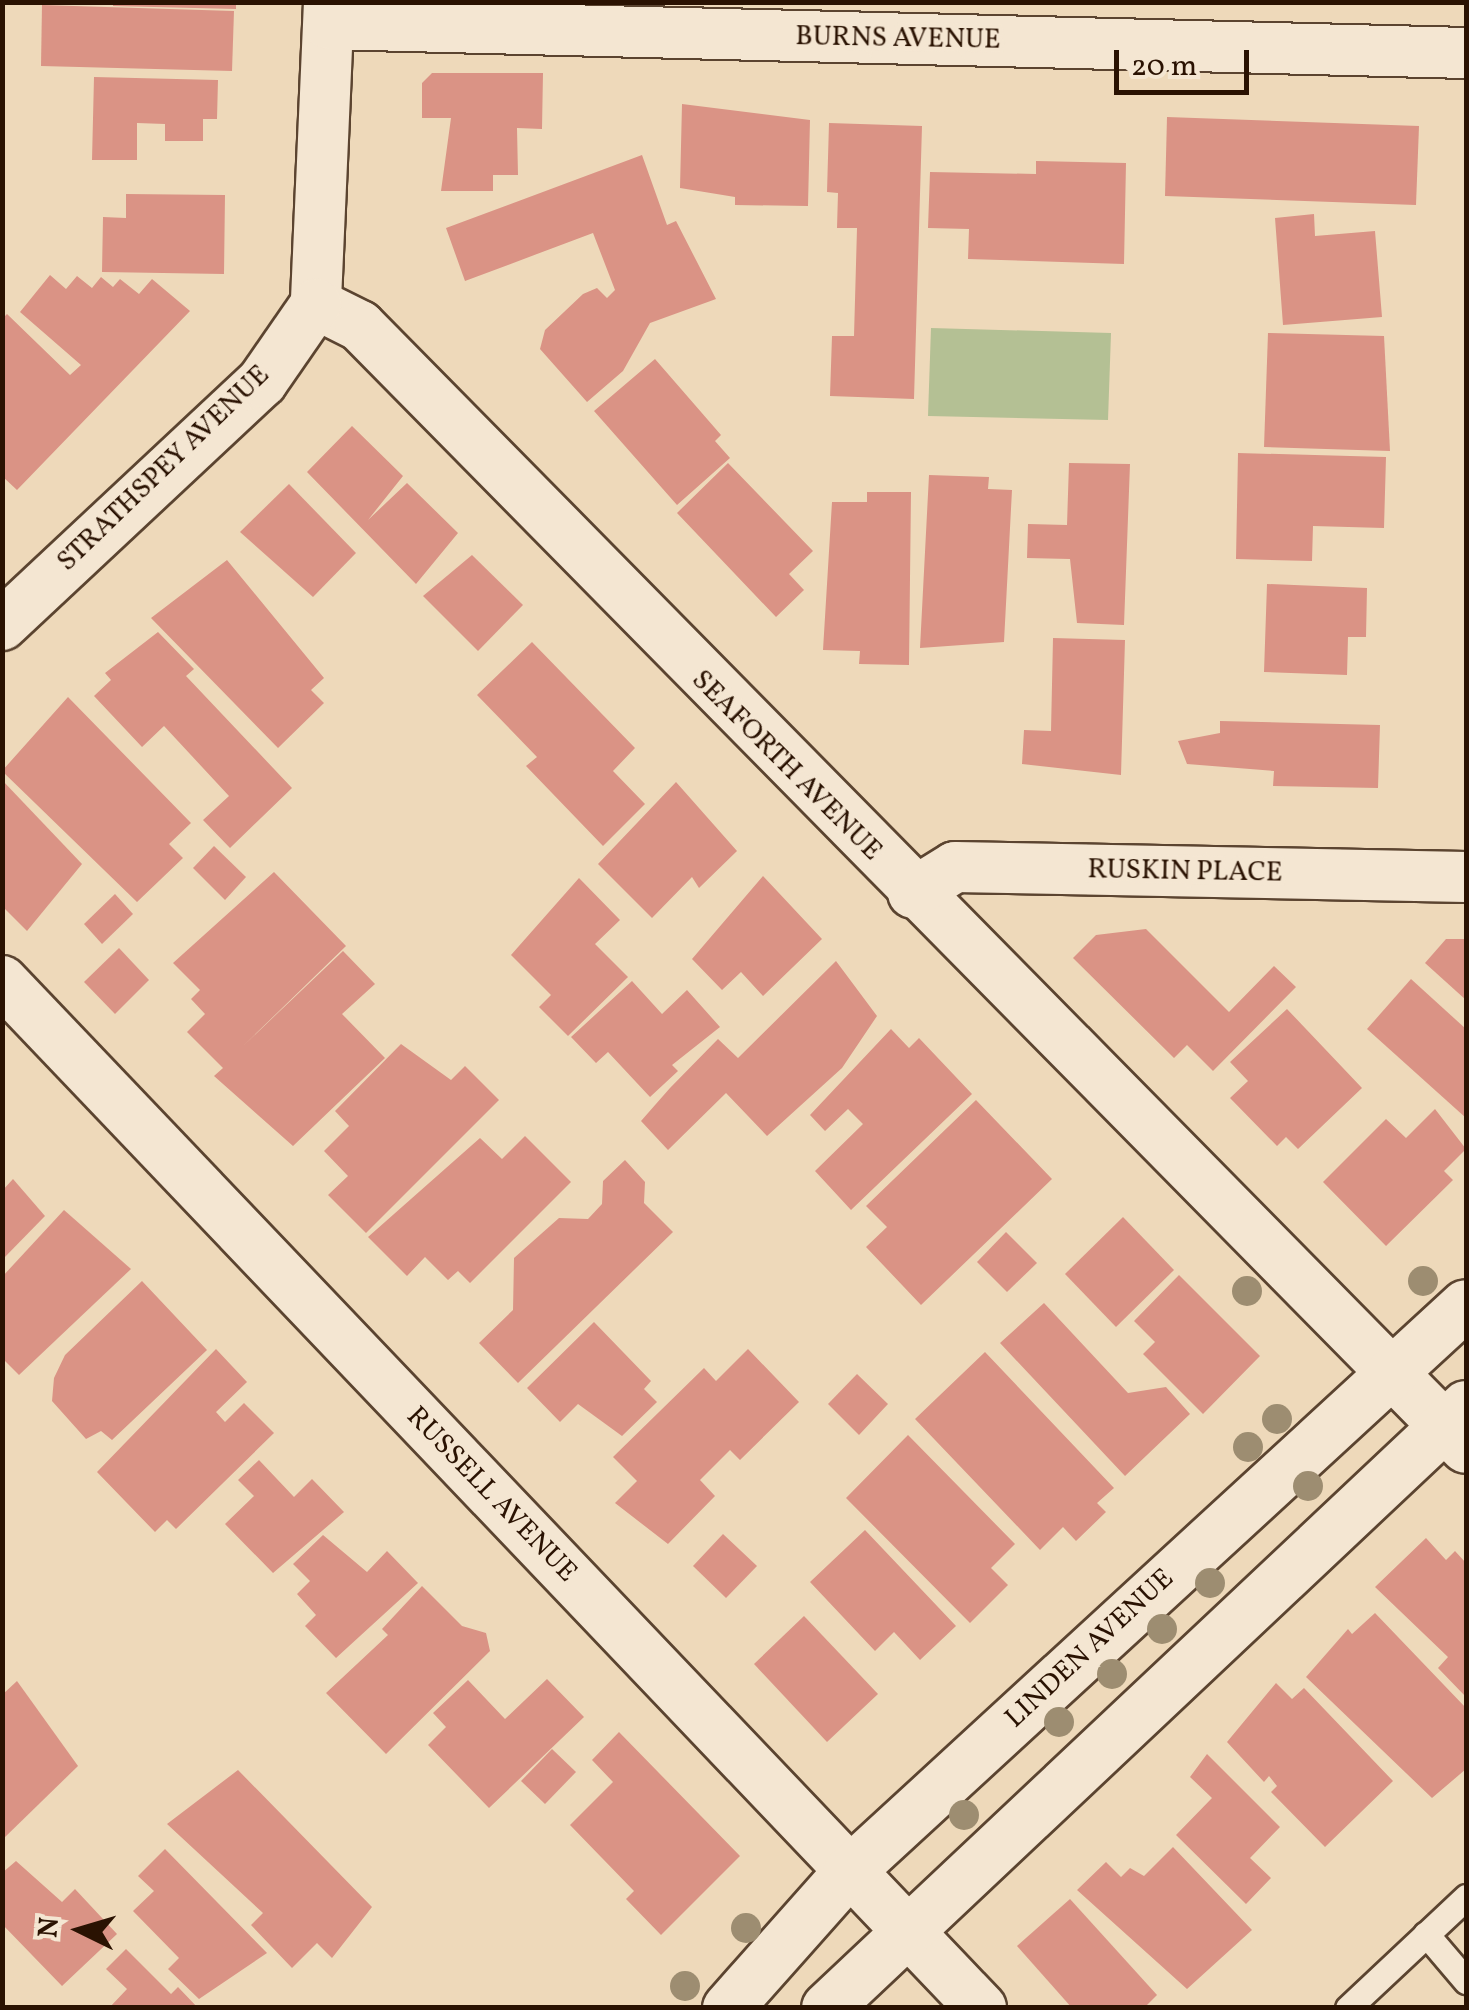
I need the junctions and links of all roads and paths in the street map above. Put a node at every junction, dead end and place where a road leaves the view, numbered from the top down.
1 (330, 14) edge
2 (1466, 53) edge
3 (316, 304) junction
4 (2, 625) edge
5 (1466, 877) edge
6 (913, 893) junction
7 (2, 981) edge
8 (1466, 1305) edge
9 (1391, 1370) junction
10 (1460, 1426) edge
11 (848, 1873) junction
12 (1466, 1897) edge
13 (904, 1928) junction
14 (1426, 1934) junction
15 (1466, 1982) edge
16 (728, 2008) edge
17 (826, 2008) edge
18 (981, 2008) edge
19 (1348, 2008) edge

1 - 2 street, BURNS AVENUE
1 - 3 street
3 - 4 street, STRATHSPEY AVENUE
3 - 6 street, SEAFORTH AVENUE
5 - 6 street, RUSKIN PLACE
6 - 9 street, SEAFORTH AVENUE
7 - 11 street, RUSSELL AVENUE
8 - 9 street, LINDEN AVENUE
9 - 10 street, SEAFORTH AVENUE
9 - 11 street, LINDEN AVENUE
10 - 13 street
11 - 13 street, RUSSELL AVENUE
11 - 16 street, LINDEN AVENUE
12 - 14 lane
13 - 17 street
13 - 18 street, RUSSELL AVENUE
14 - 15 lane
14 - 19 lane

